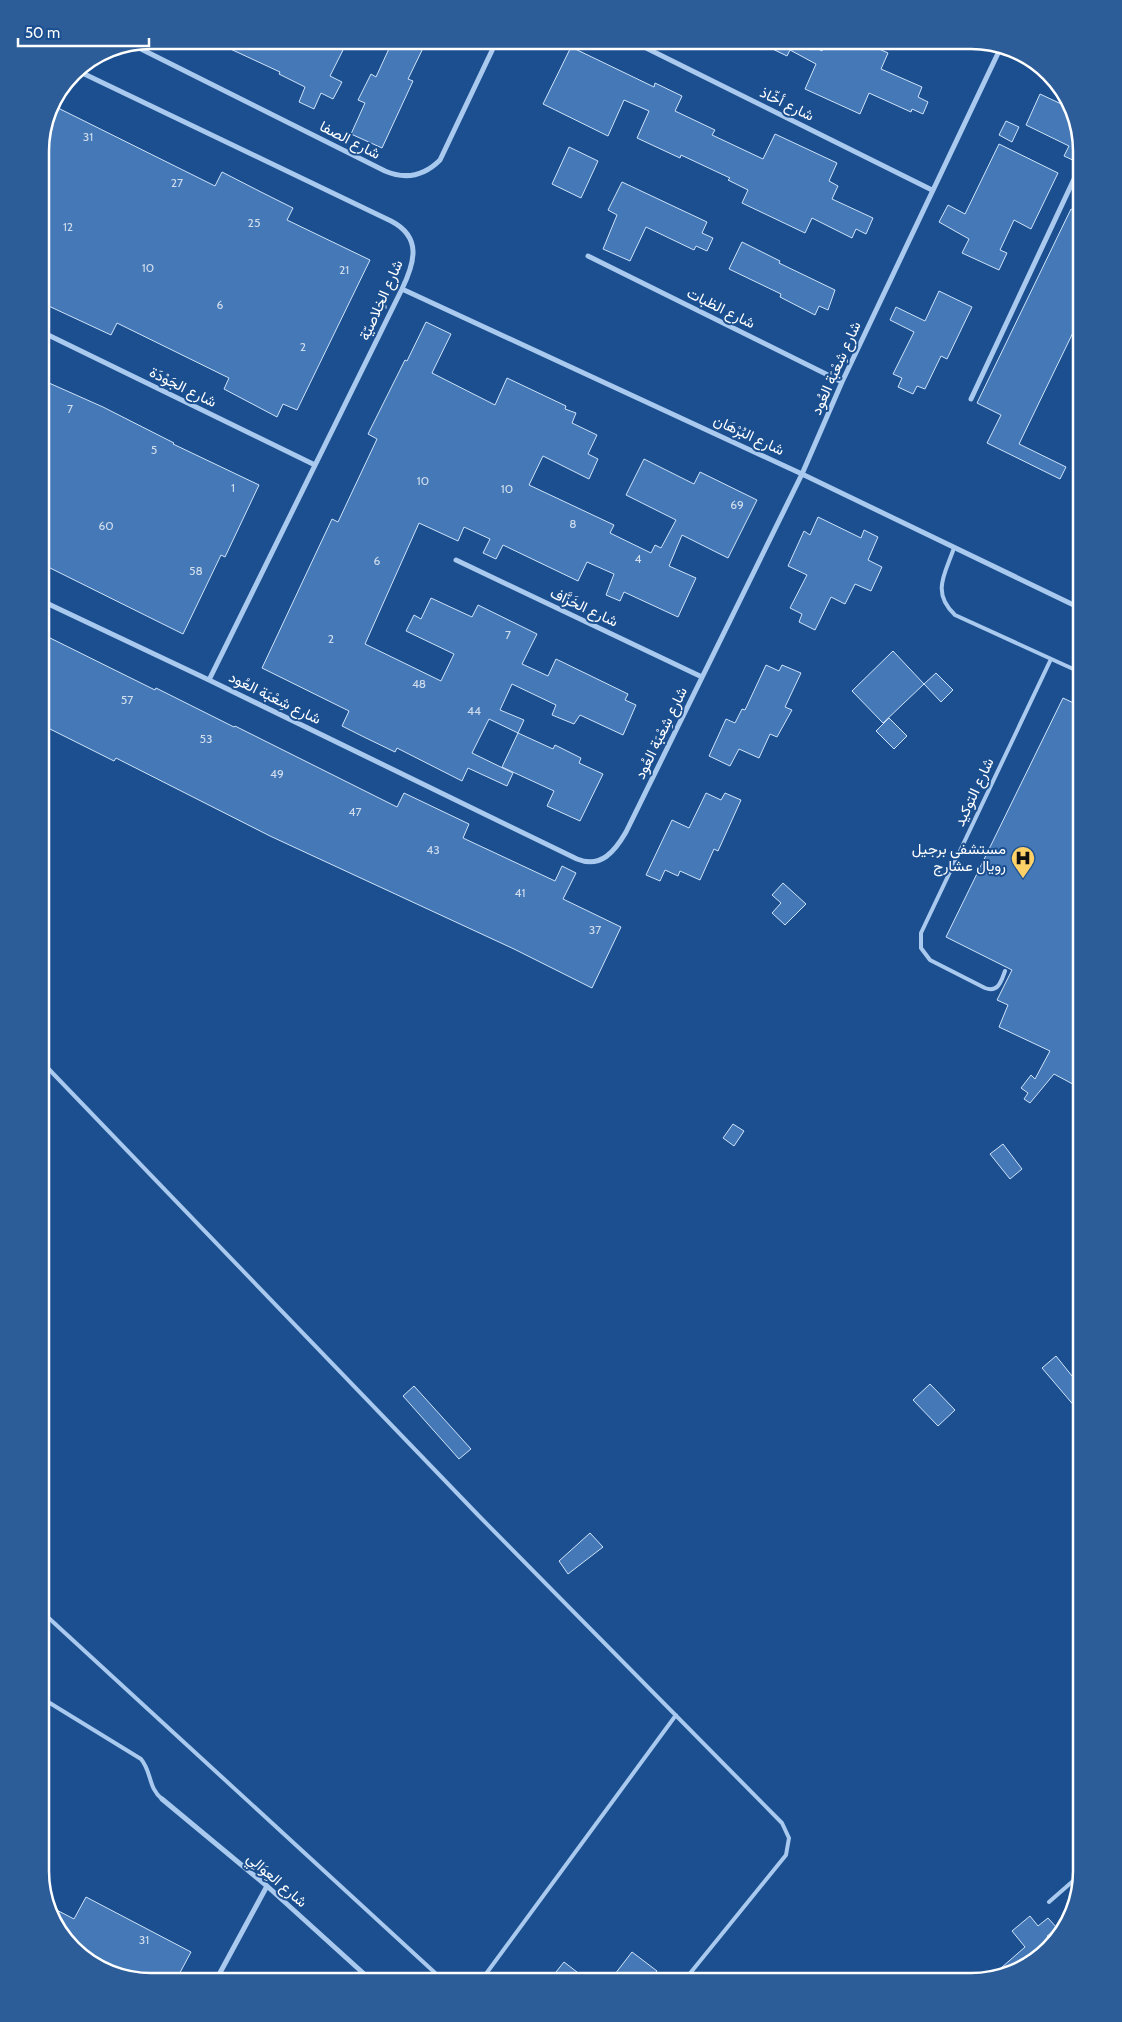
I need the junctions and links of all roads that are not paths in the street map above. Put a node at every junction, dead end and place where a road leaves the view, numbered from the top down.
1 (493, 49) edge
2 (648, 49) edge
3 (142, 50) edge
4 (998, 53) edge
5 (84, 74) edge
6 (1073, 181) edge
7 (932, 190) junction
8 (588, 256) dead end
9 (402, 289) junction
10 (49, 335) edge
11 (842, 382) junction
12 (971, 399) dead end
13 (315, 465) junction
14 (802, 474) junction
15 (954, 548) junction
16 (456, 560) dead end
17 (49, 604) edge
18 (1073, 606) edge
19 (1051, 659) junction
20 (1073, 669) edge
21 (702, 677) junction
22 (210, 680) junction
23 (1005, 971) dead end
24 (49, 1069) edge
25 (49, 1618) edge
26 (49, 1703) edge
27 (676, 1715) junction
28 (162, 1800) joint
29 (1072, 1881) edge
30 (267, 1886) junction
31 (1049, 1902) dead end
32 (220, 1973) edge
33 (363, 1973) edge
34 (435, 1973) edge
35 (487, 1973) edge
36 (690, 1973) edge

1 - 3 street, شارع الصفا
2 - 7 street, شارع أخّاذ
4 - 7 street, شارع شِعْبَة العُود
5 - 9 street, شارع الخِلاصيّة
6 - 12 street
7 - 11 street, شارع شِعْبَة العُود
8 - 11 street, شارع الظبات
9 - 13 street, شارع الخِلاصيّة
9 - 14 street, شارع البُرْهَان
10 - 13 street, شارع الجَوْدَة
11 - 14 street, شارع شِعْبَة العُود
13 - 22 street, شارع الخِلاصيّة
14 - 15 street, شارع البُرْهَان
14 - 21 street, شارع شِعْبَة العُود
15 - 18 street, شارع البُرْهَان
15 - 19 lane
16 - 21 street, شارع الخَزَّاف
17 - 22 street, شارع شِعْبَة العُود
19 - 20 lane
19 - 23 lane, شارع التوكيد
21 - 22 street, شارع شِعْبَة العُود
24 - 27 lane
25 - 34 lane
26 - 28 lane
27 - 35 lane
27 - 36 lane
28 - 30 street, شارع العِوَالِي
29 - 31 lane
30 - 32 street
30 - 33 street, شارع العِوَالِي

